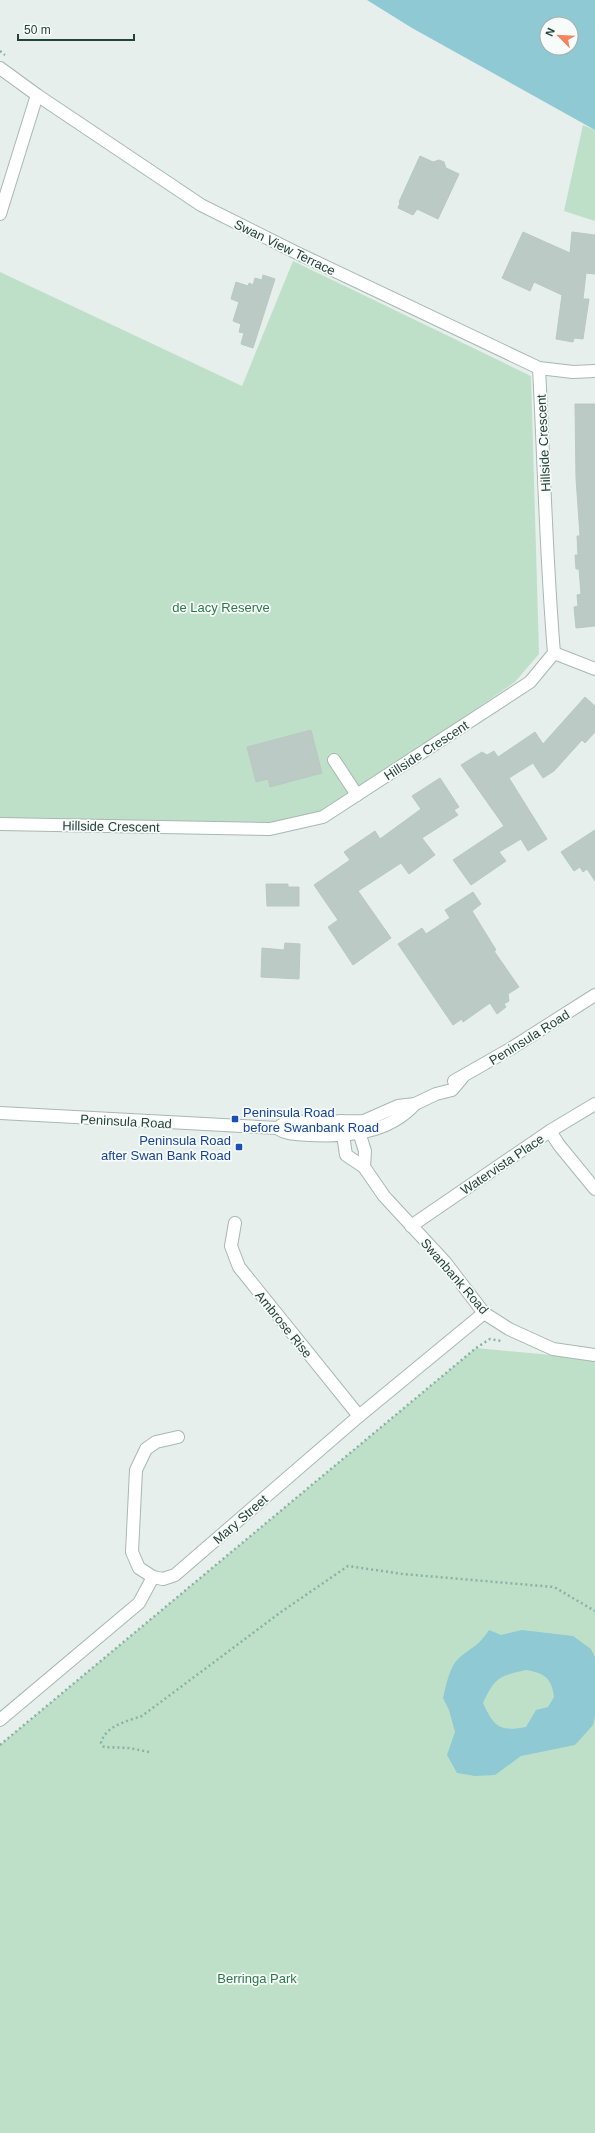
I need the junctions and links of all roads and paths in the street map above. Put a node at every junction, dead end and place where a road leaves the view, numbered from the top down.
1 (0, 51) edge
2 (6, 56) dead end
3 (0, 68) edge
4 (37, 95) junction
5 (0, 214) edge
6 (539, 368) junction
7 (595, 371) edge
8 (554, 653) junction
9 (595, 669) edge
10 (334, 760) dead end
11 (357, 794) junction
12 (0, 824) edge
13 (595, 995) edge
14 (415, 1104) junction
15 (595, 1104) edge
16 (0, 1113) edge
17 (341, 1121) junction
18 (355, 1121) junction
19 (276, 1128) junction
20 (550, 1131) junction
21 (360, 1134) junction
22 (342, 1135) junction
23 (364, 1168) junction
24 (595, 1189) edge
25 (235, 1223) dead end
26 (411, 1226) junction
27 (484, 1313) junction
28 (504, 1341) dead end
29 (595, 1355) edge
30 (359, 1416) junction
31 (178, 1437) dead end
32 (153, 1577) junction
33 (595, 1611) edge
34 (0, 1720) edge
35 (0, 1745) edge
36 (149, 1752) dead end

1 - 2 path
3 - 4 street, Swan View Terrace
4 - 5 street
4 - 6 street, Swan View Terrace
6 - 7 street, Swan View Terrace
6 - 8 street, Hillside Crescent
8 - 9 street
8 - 11 street, Hillside Crescent
10 - 11 street
11 - 12 street, Hillside Crescent
13 - 14 street, Peninsula Road
14 - 18 street, Peninsula Road
14 - 21 street, Peninsula Road
15 - 20 street, Watervista Place
16 - 19 street, Peninsula Road
17 - 18 street, Peninsula Road
17 - 19 street, Peninsula Road
17 - 22 street, Swanbank Road
18 - 21 street
19 - 22 street, Peninsula Road
20 - 24 street
20 - 26 street, Watervista Place
21 - 22 street, Peninsula Road
21 - 23 street
22 - 23 street, Swanbank Road
23 - 26 street, Swanbank Road
25 - 30 street, Ambrose Rise
26 - 27 street, Swanbank Road
27 - 29 street, Swanbank Road
27 - 30 street, Mary Street
28 - 35 path
30 - 32 street, Mary Street
31 - 32 street
32 - 34 street
33 - 36 path

